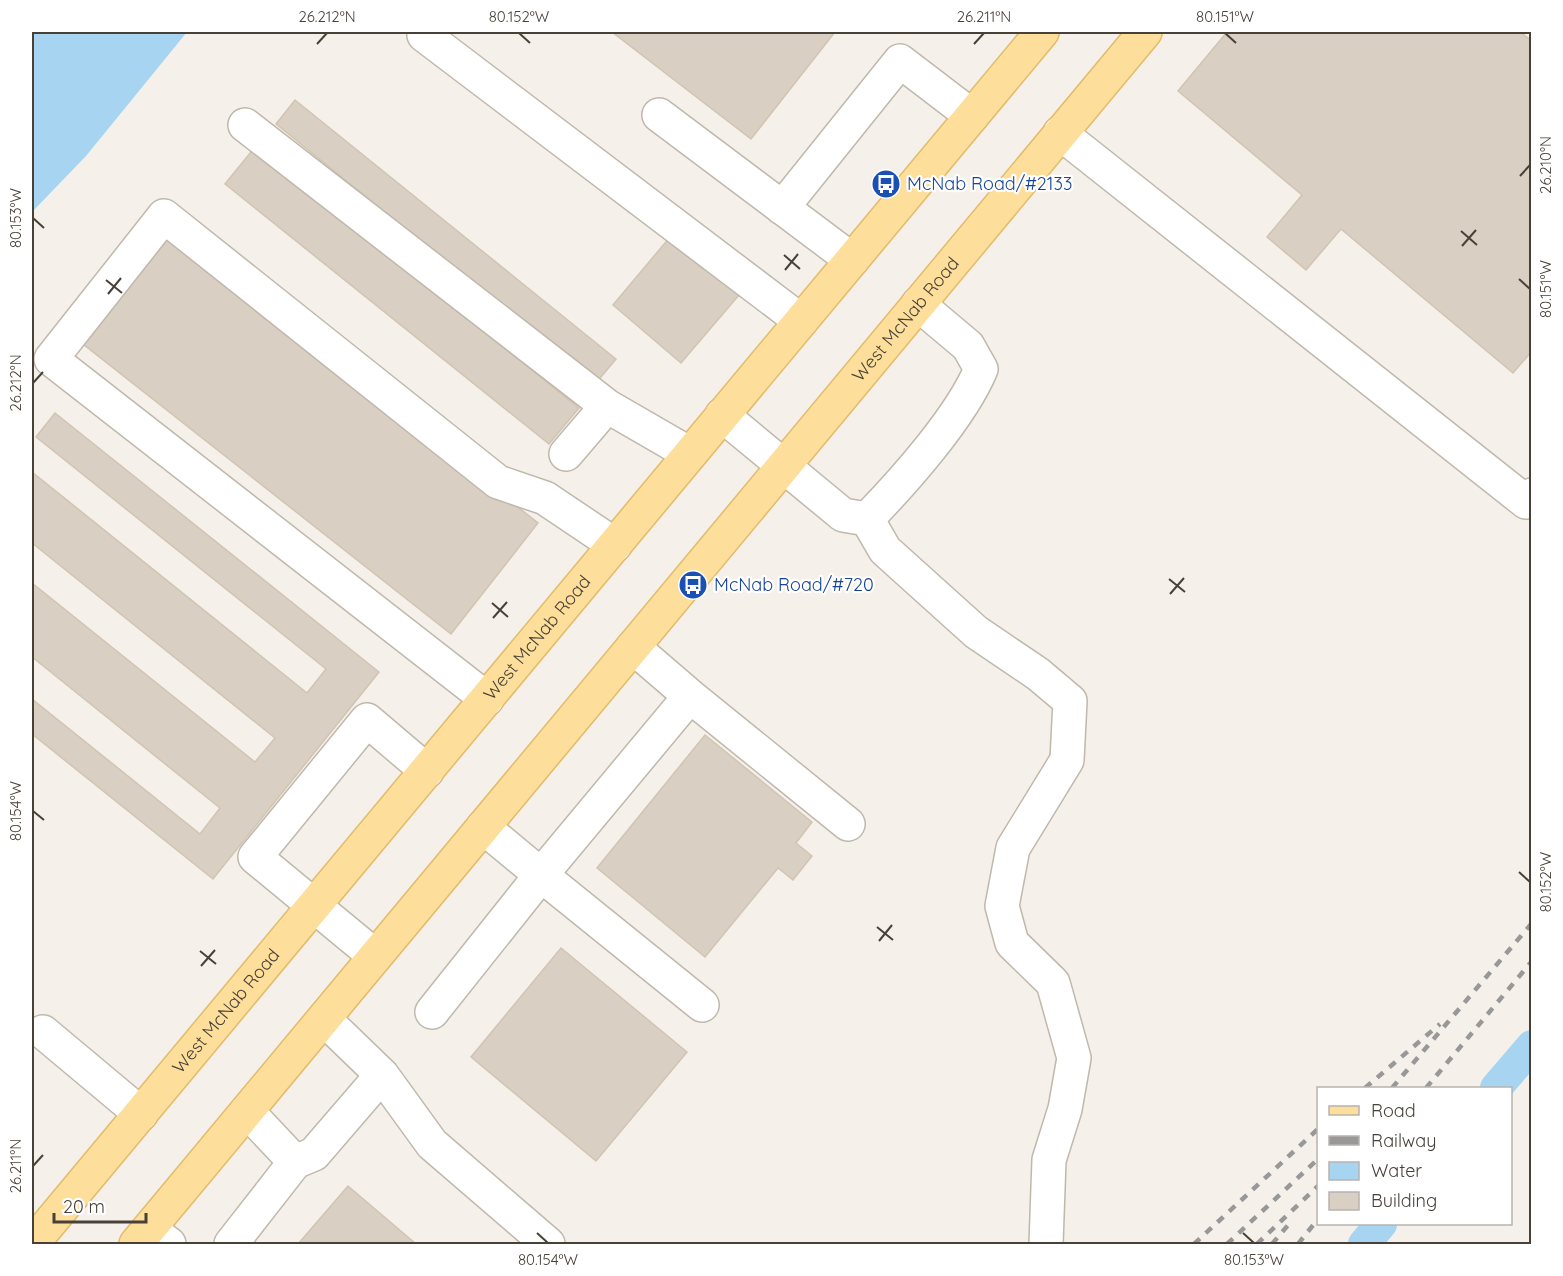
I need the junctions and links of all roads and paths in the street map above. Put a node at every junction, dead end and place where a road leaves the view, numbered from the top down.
1 (1042, 32) edge
2 (1145, 32) edge
3 (424, 35) dead end
4 (659, 115) dead end
5 (972, 116) junction
6 (245, 125) dead end
7 (1060, 133) junction
8 (782, 208) junction
9 (852, 260) junction
10 (918, 304) junction
11 (801, 321) junction
12 (607, 406) junction
13 (722, 415) junction
14 (567, 454) dead end
15 (690, 454) junction
16 (783, 466) junction
17 (1532, 495) edge
18 (867, 519) junction
19 (615, 545) junction
20 (633, 647) junction
21 (690, 696) junction
22 (487, 699) junction
23 (427, 771) junction
24 (848, 824) dead end
25 (483, 827) junction
26 (541, 875) junction
27 (314, 907) junction
28 (375, 956) junction
29 (702, 1005) dead end
30 (432, 1012) dead end
31 (324, 1018) junction
32 (43, 1032) dead end
33 (382, 1076) junction
34 (247, 1111) junction
35 (141, 1114) junction
36 (295, 1162) junction
37 (152, 1239) edge
38 (32, 1245) edge
39 (231, 1245) edge
40 (548, 1245) edge
41 (1046, 1245) edge

1 - 5 main road, West McNab Road
2 - 7 main road, West McNab Road
3 - 11 lane
4 - 8 lane
5 - 8 lane
5 - 9 main road, West McNab Road
6 - 12 lane
7 - 10 main road, West McNab Road
7 - 17 lane
8 - 9 lane
9 - 11 main road, West McNab Road
10 - 16 main road, West McNab Road
10 - 18 lane
11 - 13 main road, West McNab Road
12 - 14 lane
12 - 15 lane
13 - 15 main road, West McNab Road
13 - 16 lane
15 - 19 main road, West McNab Road
16 - 18 lane
16 - 20 main road, West McNab Road
18 - 41 lane
19 - 22 main road, West McNab Road
19 - 22 lane
20 - 21 lane
20 - 25 main road, West McNab Road
21 - 24 lane
21 - 26 lane
22 - 23 main road, West McNab Road
23 - 27 main road, West McNab Road
23 - 27 lane
25 - 26 lane
25 - 28 main road, West McNab Road
26 - 29 lane
26 - 30 lane
27 - 28 lane
27 - 35 main road, West McNab Road
28 - 31 main road, West McNab Road
31 - 33 lane
31 - 34 main road, West McNab Road
32 - 35 lane
33 - 36 lane
33 - 40 lane
34 - 36 lane
34 - 37 main road, West McNab Road
35 - 38 main road, West McNab Road
36 - 39 lane

